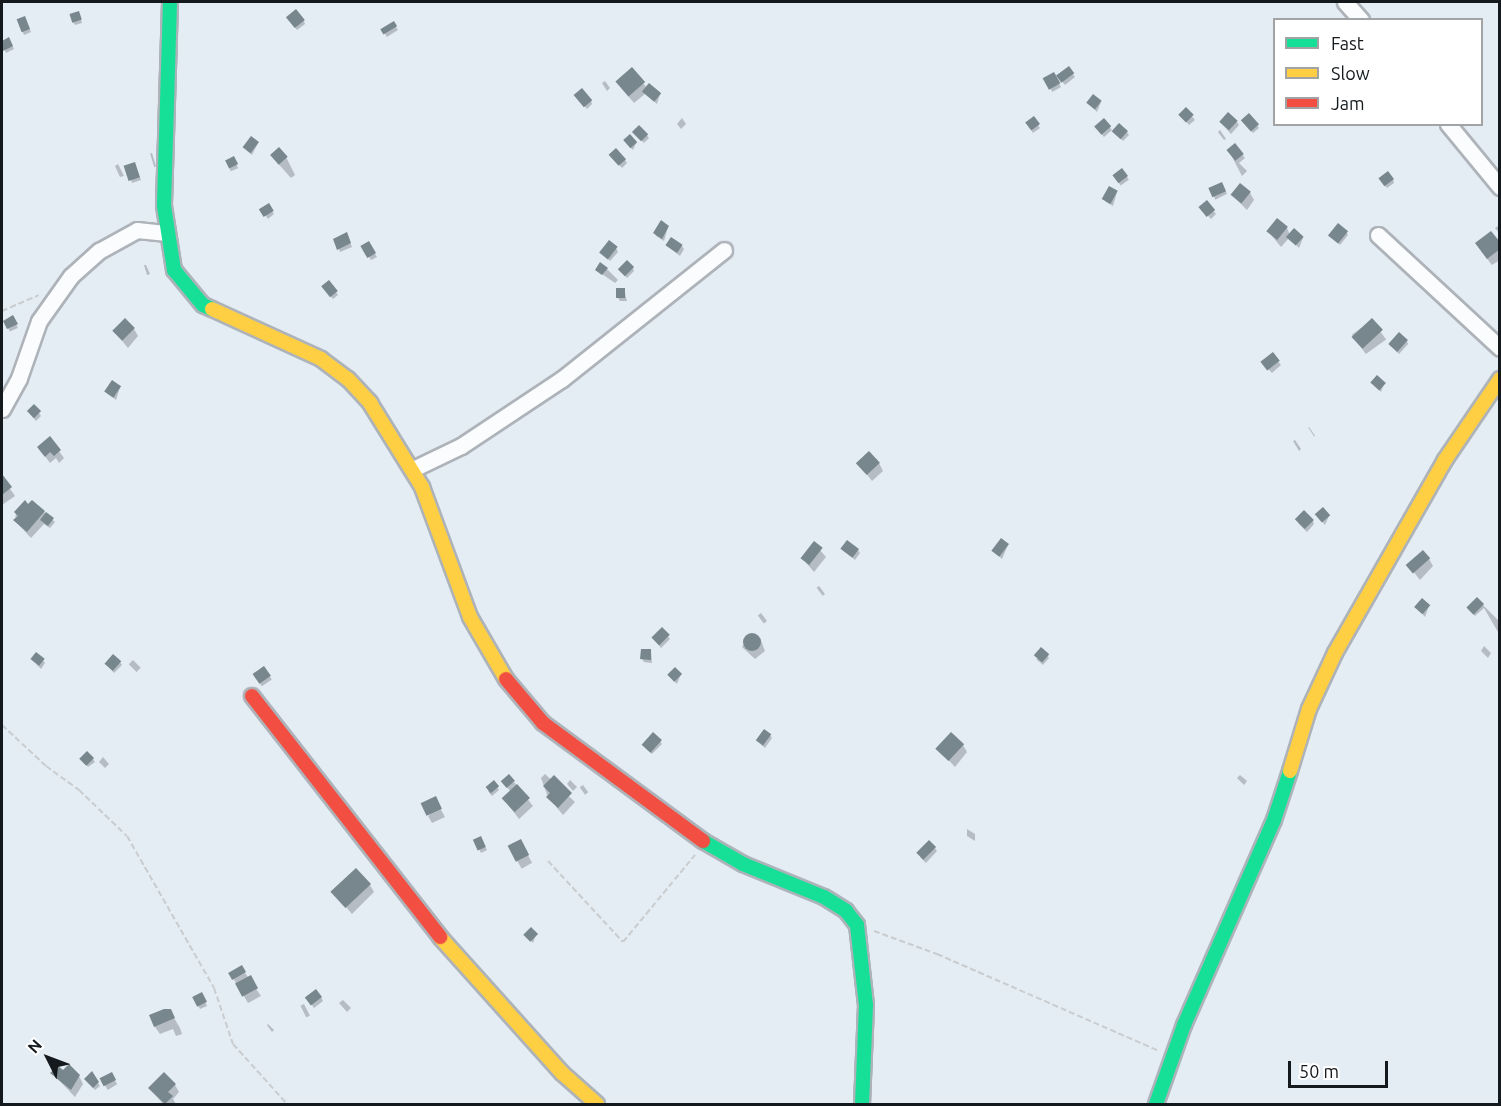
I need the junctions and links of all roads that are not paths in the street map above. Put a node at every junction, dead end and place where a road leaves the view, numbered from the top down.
1 (170, 2) edge
2 (1345, 2) edge
3 (1359, 18) edge
4 (1450, 126) edge
5 (1500, 187) edge
6 (166, 233) junction
7 (1378, 235) dead end
8 (724, 250) dead end
9 (1500, 348) edge
10 (1500, 379) edge
11 (2, 409) edge
12 (413, 469) junction
13 (252, 696) dead end
14 (597, 1104) edge
15 (862, 1104) edge
16 (1156, 1104) edge

1 - 6 street
2 - 3 street
4 - 5 street
6 - 11 street
6 - 12 street
7 - 9 street
8 - 12 street
10 - 16 street
12 - 15 street
13 - 14 street

